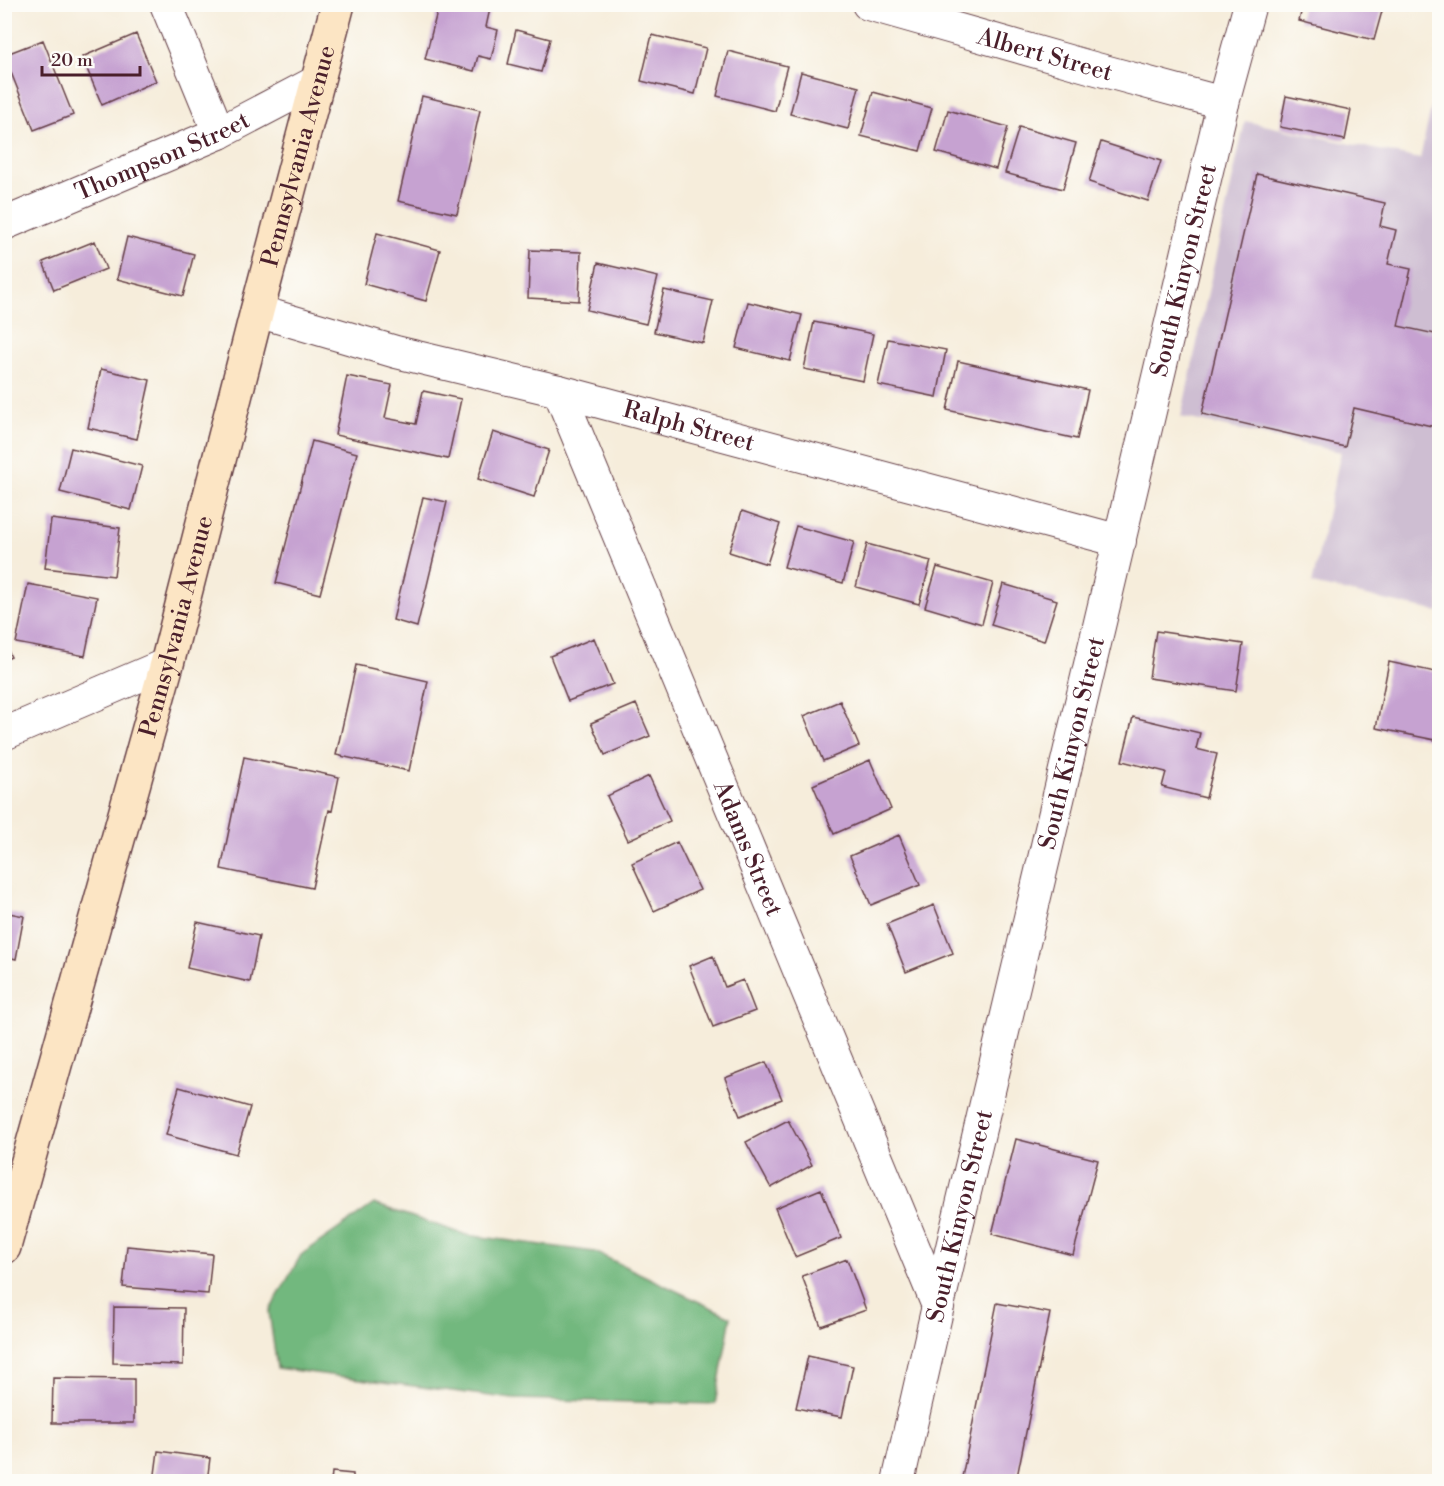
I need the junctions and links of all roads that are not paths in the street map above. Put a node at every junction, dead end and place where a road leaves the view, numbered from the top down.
1 (166, 4) edge
2 (338, 4) edge
3 (868, 4) edge
4 (1250, 4) edge
5 (318, 81) junction
6 (1223, 103) junction
7 (219, 133) junction
8 (4, 224) edge
9 (257, 311) junction
10 (559, 391) junction
11 (1120, 541) junction
12 (167, 664) junction
13 (4, 734) edge
14 (4, 1247) edge
15 (938, 1306) junction
16 (898, 1482) edge

1 - 7 street
2 - 5 main road, Pennsylvania Avenue
3 - 6 street, Albert Street
4 - 6 street, South Kinyon Street
5 - 7 street, Thompson Street
5 - 9 main road, Pennsylvania Avenue
6 - 11 street, South Kinyon Street
7 - 8 street, Thompson Street
9 - 10 street, Ralph Street
9 - 12 main road, Pennsylvania Avenue
10 - 11 street, Ralph Street
10 - 15 street, Adams Street
11 - 15 street, South Kinyon Street
12 - 13 street
12 - 14 main road, Pennsylvania Avenue
15 - 16 street, South Kinyon Street

